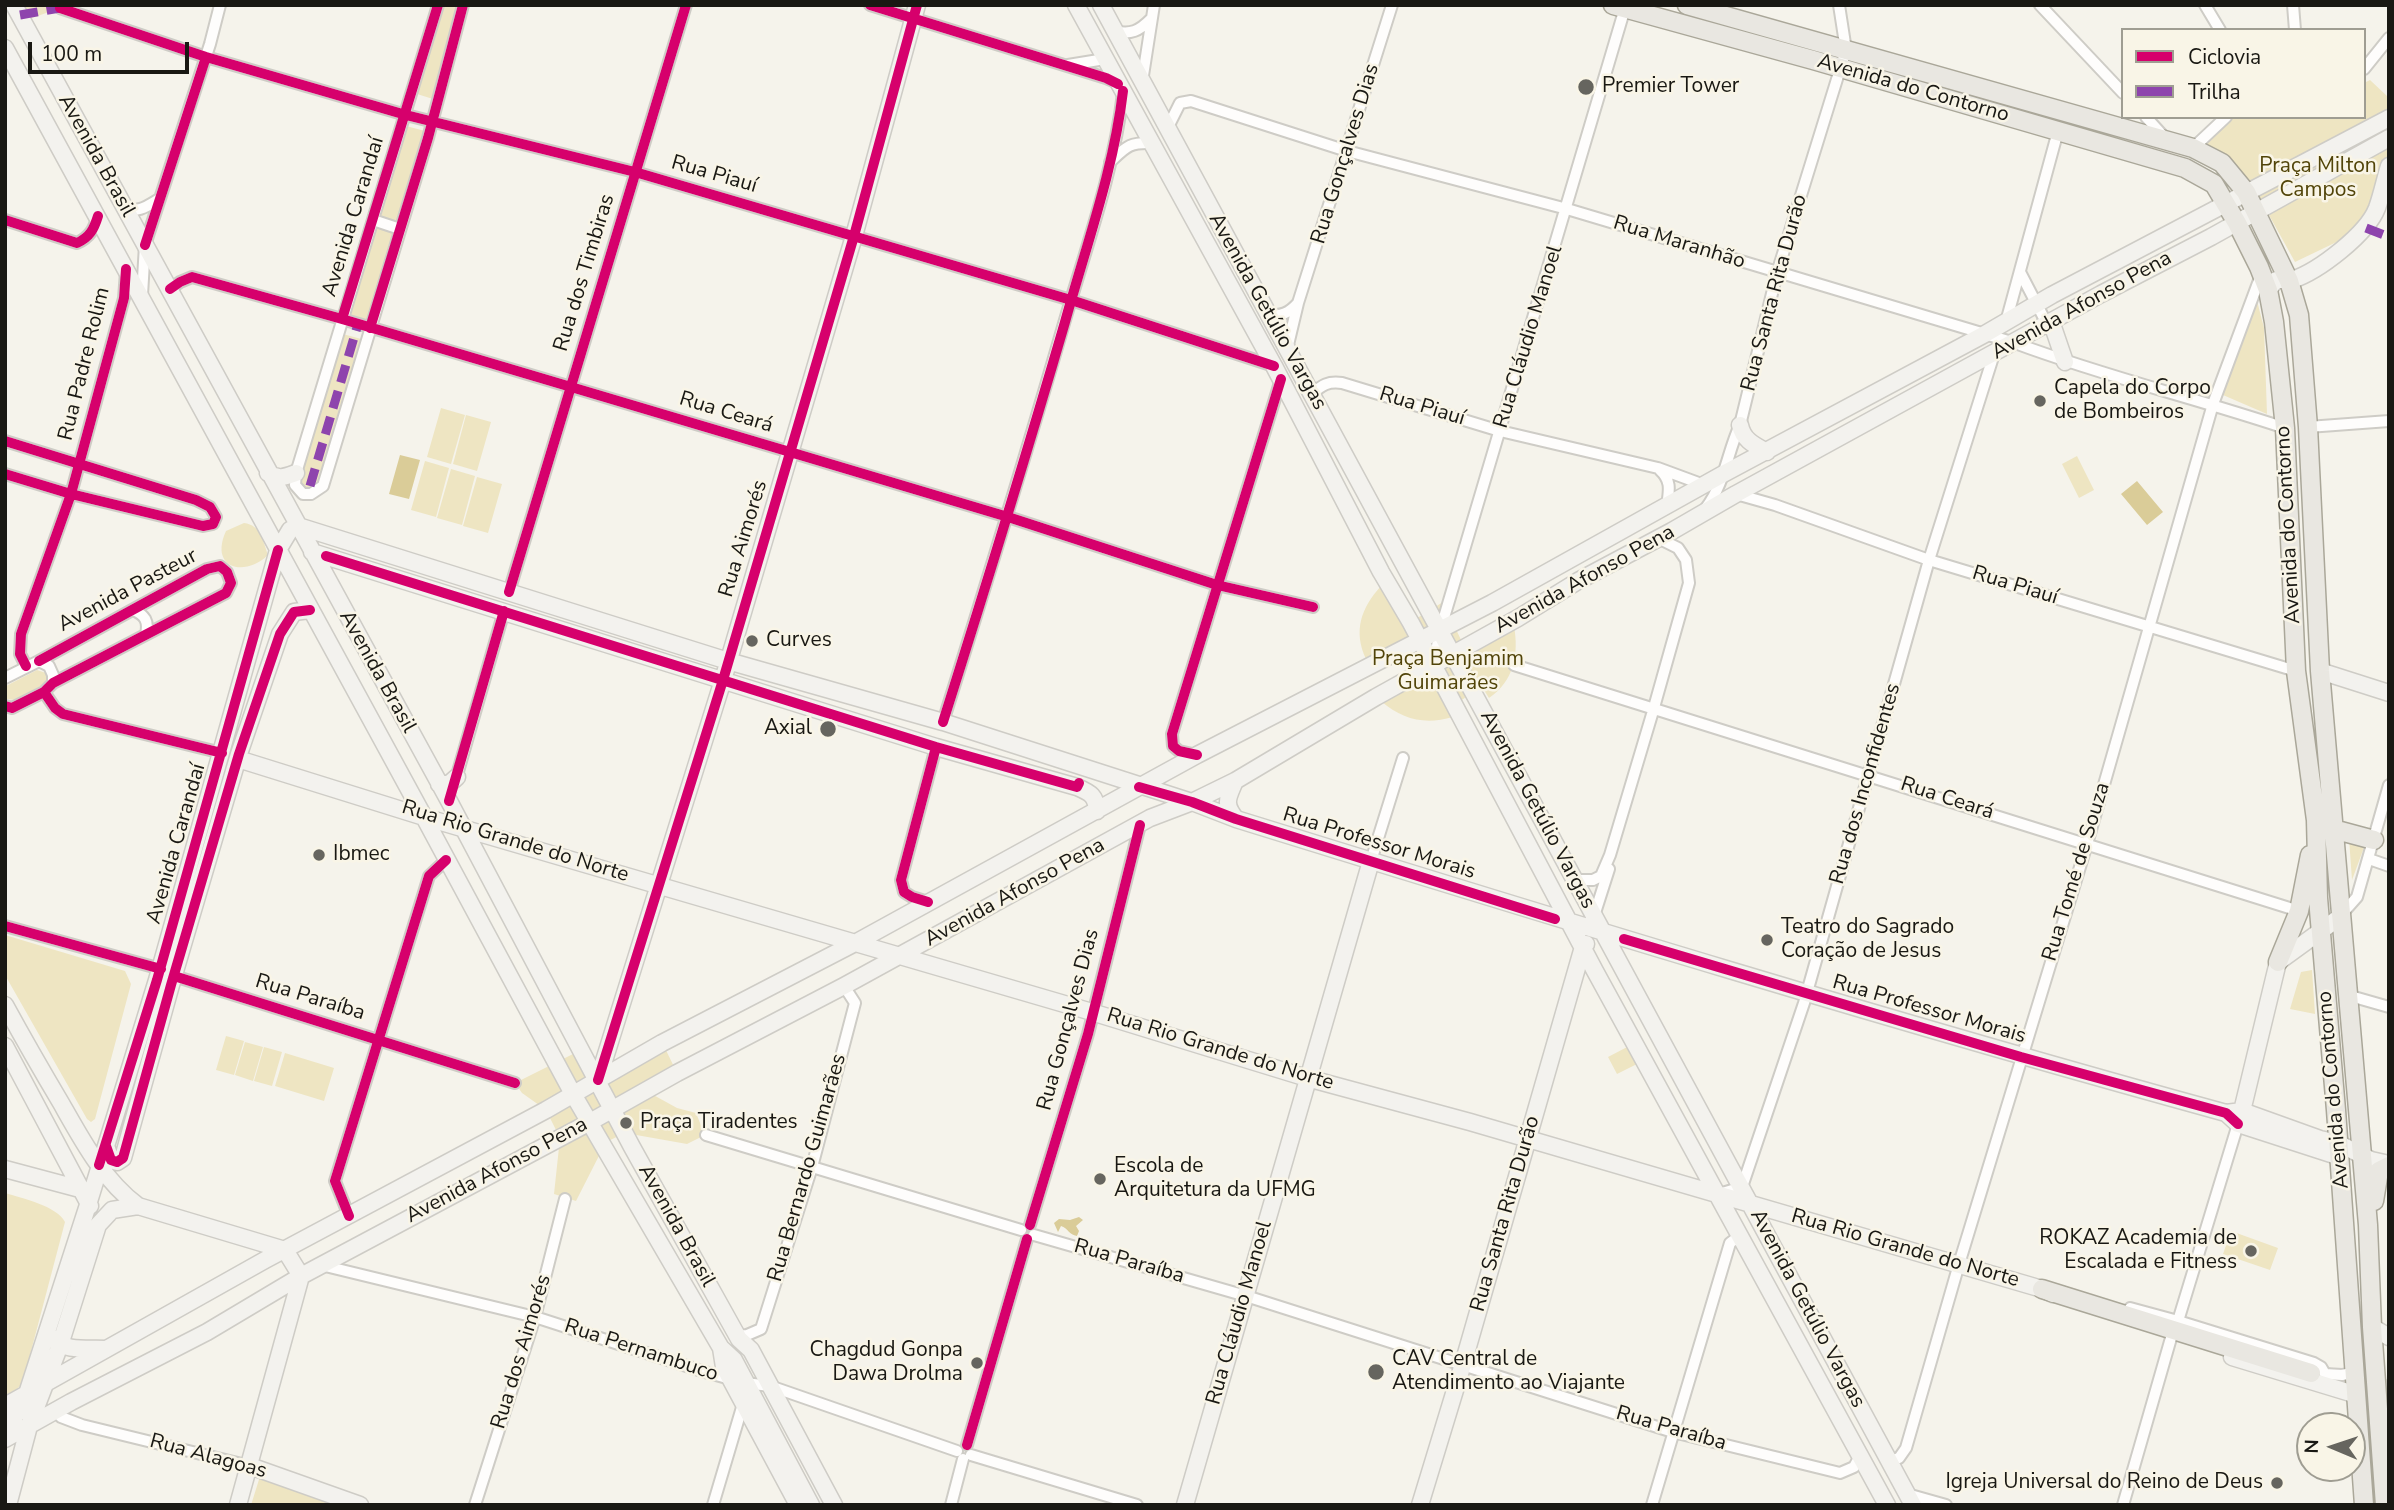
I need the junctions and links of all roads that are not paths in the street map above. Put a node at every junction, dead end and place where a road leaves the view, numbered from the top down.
1 (14, 5) edge
2 (220, 5) edge
3 (438, 5) edge
4 (463, 5) edge
5 (686, 5) edge
6 (870, 5) edge
7 (1076, 5) edge
8 (1101, 5) edge
9 (1154, 5) edge
10 (1392, 5) edge
11 (1687, 5) edge
12 (1839, 5) edge
13 (2040, 5) edge
14 (2205, 5) edge
15 (2293, 5) edge
16 (1621, 6) edge
17 (60, 8) dead end
18 (915, 12) edge
19 (1151, 19) junction
20 (2219, 28) edge
21 (2295, 28) edge
22 (1114, 31) junction
23 (2389, 38) edge
24 (5, 48) edge
25 (1846, 50) junction
26 (206, 57) junction
27 (1105, 59) junction
28 (1062, 66) junction
29 (2366, 67) edge
30 (1839, 68) junction
31 (1142, 84) junction
32 (1121, 88) junction
33 (2121, 91) edge
34 (405, 115) junction
35 (1137, 116) junction
36 (2389, 118) edge
37 (2148, 119) edge
38 (2224, 119) edge
39 (432, 122) junction
40 (1167, 129) junction
41 (2058, 131) junction
42 (2389, 138) edge
43 (2168, 141) junction
44 (1152, 142) junction
45 (2193, 148) junction
46 (1347, 151) junction
47 (1110, 162) junction
48 (2389, 166) edge
49 (635, 172) junction
50 (2246, 192) junction
51 (159, 199) junction
52 (2225, 202) junction
53 (124, 208) junction
54 (1567, 209) junction
55 (2257, 211) junction
56 (98, 216) junction
57 (5, 220) edge
58 (373, 220) junction
59 (2237, 222) junction
60 (400, 229) junction
61 (854, 236) junction
62 (145, 245) junction
63 (126, 269) junction
64 (2020, 272) junction
65 (1777, 273) junction
66 (2290, 281) junction
67 (2264, 283) junction
68 (170, 289) junction
69 (124, 299) junction
70 (1071, 300) junction
71 (144, 302) junction
72 (1298, 303) junction
73 (2037, 304) junction
74 (1268, 314) junction
75 (342, 319) junction
76 (2006, 322) junction
77 (2049, 322) junction
78 (370, 328) junction
79 (1985, 334) junction
80 (2015, 343) junction
81 (1287, 349) junction
82 (1994, 354) junction
83 (2065, 362) junction
84 (1277, 373) junction
85 (571, 386) junction
86 (1312, 394) junction
87 (2213, 404) junction
88 (2389, 421) edge
89 (1740, 425) junction
90 (2308, 427) junction
91 (2285, 428) junction
92 (1500, 431) junction
93 (5, 441) edge
94 (790, 452) junction
95 (1767, 452) junction
96 (80, 463) junction
97 (1658, 468) junction
98 (1726, 472) junction
99 (268, 473) junction
100 (296, 473) junction
101 (5, 474) edge
102 (1704, 485) junction
103 (71, 494) junction
104 (1736, 494) junction
105 (1667, 506) junction
106 (1702, 514) junction
107 (1008, 517) junction
108 (298, 526) junction
109 (1658, 538) junction
110 (278, 550) junction
111 (312, 552) junction
112 (1929, 560) junction
113 (1217, 585) junction
114 (509, 592) junction
115 (1313, 607) dead end
116 (133, 610) junction
117 (310, 610) junction
118 (504, 611) junction
119 (2149, 626) junction
120 (1440, 631) junction
121 (146, 634) junction
122 (1420, 640) junction
123 (1452, 654) junction
124 (728, 660) junction
125 (39, 661) junction
126 (1514, 665) dead end
127 (26, 666) junction
128 (1433, 666) junction
129 (2296, 671) junction
130 (2320, 671) junction
131 (5, 678) edge
132 (723, 680) junction
133 (53, 682) junction
134 (44, 692) junction
135 (2389, 693) edge
136 (6, 708) edge
137 (1654, 710) junction
138 (943, 722) junction
139 (936, 747) junction
140 (1197, 755) junction
141 (230, 756) junction
142 (1403, 758) dead end
143 (1083, 767) junction
144 (1869, 775) junction
145 (457, 777) junction
146 (1236, 781) junction
147 (439, 784) junction
148 (2389, 785) edge
149 (1139, 787) junction
150 (1077, 788) junction
151 (449, 801) junction
152 (1192, 802) junction
153 (1097, 811) junction
154 (425, 817) junction
155 (1236, 819) junction
156 (2316, 820) junction
157 (1140, 825) junction
158 (463, 827) junction
159 (2333, 829) junction
160 (483, 833) junction
161 (2374, 840) junction
162 (2087, 844) junction
163 (474, 848) junction
164 (1610, 855) junction
165 (2369, 859) junction
166 (446, 860) junction
167 (1371, 861) junction
168 (2389, 866) edge
169 (1574, 880) junction
170 (659, 885) junction
171 (928, 902) junction
172 (2291, 908) junction
173 (1594, 916) junction
174 (2340, 917) junction
175 (1569, 923) junction
176 (5, 926) edge
177 (2321, 929) junction
178 (1604, 933) junction
179 (824, 935) junction
180 (855, 943) junction
181 (1583, 947) junction
182 (898, 956) junction
183 (829, 957) junction
184 (2278, 962) junction
185 (170, 971) junction
186 (844, 986) junction
187 (1807, 994) junction
188 (2347, 995) junction
189 (5, 1005) edge
190 (2389, 1007) edge
191 (1089, 1011) junction
192 (613, 1034) junction
193 (377, 1038) junction
194 (5, 1046) edge
195 (638, 1056) junction
196 (2021, 1057) junction
197 (1307, 1078) junction
198 (598, 1080) junction
199 (516, 1083) dead end
200 (573, 1094) junction
201 (613, 1109) junction
202 (2235, 1116) junction
203 (590, 1122) junction
204 (706, 1135) dead end
205 (1528, 1139) junction
206 (58, 1150) junction
207 (2339, 1150) junction
208 (2361, 1156) junction
209 (99, 1165) junction
210 (2389, 1165) edge
211 (812, 1167) junction
212 (5, 1169) edge
213 (31, 1176) junction
214 (1742, 1187) junction
215 (1717, 1194) junction
216 (84, 1196) junction
217 (565, 1199) dead end
218 (1751, 1203) junction
219 (138, 1206) junction
220 (1777, 1211) junction
221 (349, 1216) junction
222 (98, 1224) junction
223 (1762, 1225) junction
224 (2368, 1225) junction
225 (1028, 1232) junction
226 (1742, 1240) junction
227 (285, 1250) junction
228 (1959, 1264) junction
229 (321, 1265) junction
230 (301, 1276) junction
231 (2042, 1289) junction
232 (1245, 1296) junction
233 (535, 1317) junction
234 (2178, 1321) junction
235 (2372, 1327) junction
236 (49, 1328) junction
237 (2389, 1337) edge
238 (2171, 1338) junction
239 (60, 1345) junction
240 (106, 1349) junction
241 (1463, 1364) junction
242 (739, 1367) junction
243 (2382, 1369) edge
244 (2356, 1372) junction
245 (2317, 1377) junction
246 (45, 1384) junction
247 (27, 1395) junction
248 (2357, 1403) junction
249 (743, 1404) junction
250 (5, 1406) edge
251 (2389, 1409) edge
252 (55, 1412) junction
253 (5, 1423) edge
254 (29, 1426) junction
255 (755, 1427) junction
256 (736, 1430) junction
257 (1673, 1432) junction
258 (2381, 1435) junction
259 (5, 1439) edge
260 (965, 1453) junction
261 (1860, 1457) junction
262 (1889, 1461) junction
263 (250, 1466) junction
264 (8, 1494) edge
265 (1910, 1499) edge
266 (238, 1505) edge
267 (360, 1505) edge
268 (475, 1505) edge
269 (713, 1505) edge
270 (798, 1505) edge
271 (811, 1505) edge
272 (822, 1505) edge
273 (834, 1505) edge
274 (951, 1505) edge
275 (1138, 1505) edge
276 (1185, 1505) edge
277 (1420, 1505) edge
278 (1652, 1505) edge
279 (1887, 1505) edge
280 (1945, 1505) edge
281 (2123, 1505) edge
282 (2364, 1505) edge
283 (2385, 1505) edge

1 - 53 main road, Avenida Brasil
2 - 26 street, Rua Padre Rolim
3 - 34 street, Avenida Carandaí
4 - 39 street
5 - 49 street, Rua dos Timbiras
6 - 18 street
7 - 27 main road, Avenida Getúlio Vargas
8 - 22 main road, Avenida Getúlio Vargas
9 - 19 street
10 - 46 street, Rua Gonçalves Dias
11 - 25 main road, Avenida do Contorno
12 - 25 street
13 - 33 street
14 - 20 street
15 - 21 street
16 - 30 main road, Avenida do Contorno
16 - 54 street, Rua Cláudio Manoel
17 - 26 street, Rua Piauí
18 - 28 street
18 - 61 main road, Rua Aimorés
19 - 22 street
19 - 31 street
22 - 27 main road
22 - 31 main road, Avenida Getúlio Vargas
23 - 29 street
24 - 56 main road, Avenida Brasil
25 - 30 street, Rua Santa Rita Durão
25 - 43 main road, Avenida do Contorno
26 - 34 street, Rua Piauí
26 - 51 street, Rua Padre Rolim
27 - 28 street
27 - 32 main road, Avenida Getúlio Vargas
28 - 32 street
30 - 41 main road, Avenida do Contorno
30 - 65 street, Rua Santa Rita Durão
31 - 35 main road
31 - 40 main road, Avenida Getúlio Vargas
32 - 35 main road, Avenida Getúlio Vargas
32 - 47 street
34 - 39 street, Rua Piauí
34 - 58 street, Avenida Carandaí
35 - 44 main road, Avenida Getúlio Vargas
36 - 50 main road, Avenida Afonso Pena
37 - 43 street
38 - 45 street
39 - 49 street, Rua Piauí
39 - 60 street
40 - 46 street, Rua Maranhão
40 - 74 main road, Avenida Getúlio Vargas
41 - 52 main road, Avenida do Contorno
41 - 64 street
42 - 55 main road, Avenida Afonso Pena
43 - 45 main road, Avenida do Contorno
44 - 47 street
44 - 84 main road, Avenida Getúlio Vargas
45 - 50 main road, Avenida do Contorno
46 - 54 street, Rua Maranhão
46 - 72 street, Rua Gonçalves Dias
47 - 70 street
48 - 66 main road
49 - 61 street, Rua Piauí
49 - 85 street, Rua dos Timbiras
50 - 52 main road, Avenida Afonso Pena
50 - 55 main road, Avenida do Contorno
51 - 53 street
51 - 62 street, Rua Padre Rolim
52 - 59 main road, Avenida do Contorno
52 - 73 main road, Avenida Afonso Pena
53 - 62 main road, Avenida Brasil
54 - 65 street, Rua Maranhão
54 - 92 street, Rua Cláudio Manoel
55 - 59 main road, Avenida Afonso Pena
55 - 66 main road, Avenida do Contorno
56 - 57 street
56 - 63 main road, Avenida Brasil
58 - 60 street
58 - 75 street, Avenida Carandaí
59 - 67 main road, Avenida do Contorno
59 - 77 main road, Avenida Afonso Pena
60 - 78 street
61 - 70 street, Rua Piauí
61 - 94 main road, Rua Aimorés
62 - 68 main road, Avenida Brasil
62 - 71 street, Rua Padre Rolim
63 - 69 street, Rua Padre Rolim
63 - 71 main road, Avenida Brasil
64 - 73 street
64 - 76 street
65 - 79 street, Rua Maranhão
65 - 89 street, Rua Santa Rita Durão
66 - 67 main road
66 - 90 main road, Avenida do Contorno
67 - 87 street, Rua Tomé de Souza
67 - 91 main road, Avenida do Contorno
68 - 75 street, Rua Ceará
68 - 99 main road, Avenida Brasil
69 - 71 street
69 - 96 street, Rua Padre Rolim
70 - 84 street, Rua Piauí
70 - 107 street
71 - 110 main road, Avenida Brasil
72 - 74 street
72 - 81 street, Rua Gonçalves Dias
73 - 76 main road, Avenida Afonso Pena
73 - 77 street
74 - 81 main road, Avenida Getúlio Vargas
75 - 78 street, Rua Ceará
75 - 100 street, Avenida Carandaí
76 - 79 main road, Avenida Afonso Pena
77 - 80 main road, Avenida Afonso Pena
77 - 83 main road
78 - 85 street, Rua Ceará
78 - 100 street
79 - 80 street, Rua Maranhão
79 - 95 main road, Avenida Afonso Pena
80 - 82 main road, Avenida Afonso Pena
80 - 83 street, Rua Maranhão
81 - 86 main road, Avenida Getúlio Vargas
82 - 104 main road, Avenida Afonso Pena
82 - 112 street, Rua dos Inconfidentes
83 - 87 street, Rua Maranhão
84 - 113 street
84 - 122 main road, Avenida Getúlio Vargas
85 - 94 street, Rua Ceará
85 - 114 street, Rua dos Timbiras
86 - 92 street, Rua Piauí
86 - 120 main road, Avenida Getúlio Vargas
87 - 91 street, Rua Maranhão
87 - 119 street, Rua Tomé de Souza
88 - 90 street
89 - 95 main road
89 - 98 street, Rua Santa Rita Durão
90 - 130 main road, Avenida do Contorno
91 - 129 main road, Avenida do Contorno
92 - 97 street, Rua Piauí
92 - 120 street, Rua Cláudio Manoel
93 - 96 street
94 - 107 street, Rua Ceará
94 - 124 main road, Rua Aimorés
95 - 98 main road, Avenida Afonso Pena
96 - 103 street, Rua Padre Rolim
96 - 103 street
97 - 102 street, Rua Piauí
97 - 105 street
98 - 102 main road, Avenida Afonso Pena
98 - 106 street, Rua Santa Rita Durão
99 - 100 main road
99 - 108 main road, Avenida Brasil
101 - 103 street
102 - 105 main road, Avenida Afonso Pena
103 - 127 street, Rua Padre Rolim
104 - 106 main road, Avenida Afonso Pena
104 - 112 street, Rua Piauí
105 - 120 main road, Avenida Afonso Pena
106 - 109 main road, Avenida Afonso Pena
107 - 113 street, Rua Ceará
107 - 138 street
108 - 110 main road
108 - 111 main road, Avenida Brasil
108 - 114 main road, Rua Professor Morais
109 - 123 main road, Avenida Afonso Pena
109 - 137 street
110 - 117 main road, Avenida Brasil
110 - 141 main road
111 - 118 main road
111 - 147 main road, Avenida Brasil
112 - 119 street, Rua Piauí
112 - 144 street, Rua dos Inconfidentes
113 - 115 street, Rua Ceará
113 - 140 street
114 - 124 main road, Rua Professor Morais
116 - 121 street
116 - 121 street, Avenida Pasteur
116 - 125 street, Avenida Pasteur
117 - 141 main road, Avenida Carandaí
117 - 154 main road, Avenida Brasil
118 - 132 main road
118 - 145 street
119 - 129 street, Rua Piauí
119 - 162 street, Rua Tomé de Souza
120 - 122 main road, Avenida Afonso Pena
120 - 123 main road, Avenida Getúlio Vargas
120 - 128 street, Rua Cláudio Manoel
121 - 133 street, Avenida Pasteur
122 - 128 main road, Avenida Getúlio Vargas
122 - 140 main road, Avenida Afonso Pena
123 - 128 main road, Avenida Afonso Pena
123 - 169 main road, Avenida Getúlio Vargas
124 - 132 main road, Rua Aimorés
124 - 138 main road, Rua Professor Morais
125 - 127 street, Avenida Pasteur
125 - 133 street
126 - 137 street, Rua Ceará
127 - 131 street, Avenida Pasteur
128 - 146 main road, Avenida Afonso Pena
128 - 175 main road, Avenida Getúlio Vargas
129 - 156 main road, Avenida do Contorno
130 - 135 main road
130 - 159 main road, Avenida do Contorno
132 - 139 main road
132 - 170 main road, Rua Aimorés
133 - 134 street
134 - 136 street
134 - 141 street, Rua Rio Grande do Norte
137 - 144 street, Rua Ceará
137 - 164 street
138 - 143 main road, Rua Professor Morais
139 - 150 main road
139 - 171 street
140 - 149 main road, Avenida Afonso Pena
141 - 154 main road, Rua Rio Grande do Norte
141 - 185 main road, Avenida Carandaí
142 - 167 street, Rua Cláudio Manoel
143 - 149 main road, Rua Professor Morais
143 - 150 main road
144 - 162 street, Rua Ceará
144 - 187 street, Rua dos Inconfidentes
145 - 147 main road
145 - 151 street
146 - 152 main road, Avenida Afonso Pena
146 - 155 main road
147 - 151 main road, Avenida Brasil
148 - 161 street
149 - 152 main road, Rua Professor Morais
149 - 153 main road, Avenida Afonso Pena
150 - 153 main road
151 - 154 main road
151 - 158 main road, Avenida Brasil
152 - 155 main road, Rua Professor Morais
152 - 157 main road, Avenida Afonso Pena
153 - 171 main road, Avenida Afonso Pena
154 - 158 main road, Rua Rio Grande do Norte
154 - 166 main road, Avenida Brasil
155 - 167 main road, Rua Professor Morais
156 - 172 main road
156 - 177 main road, Avenida do Contorno
157 - 182 main road, Avenida Afonso Pena
157 - 191 street, Rua Gonçalves Dias
158 - 160 main road, Rua Rio Grande do Norte
158 - 163 main road, Avenida Brasil
159 - 161 main road
159 - 174 main road, Avenida do Contorno
160 - 163 main road
160 - 170 main road, Rua Rio Grande do Norte
161 - 165 street
162 - 172 street, Rua Ceará
162 - 196 street, Rua Tomé de Souza
163 - 198 main road, Avenida Brasil
164 - 169 street
164 - 173 street
165 - 168 street
165 - 174 street
166 - 193 street
166 - 200 main road, Avenida Brasil
167 - 175 main road, Rua Professor Morais
167 - 197 main road, Rua Cláudio Manoel
169 - 173 main road, Avenida Getúlio Vargas
170 - 179 main road, Rua Rio Grande do Norte
170 - 192 main road, Rua Aimorés
171 - 180 main road, Avenida Afonso Pena
172 - 184 main road
173 - 178 main road, Avenida Getúlio Vargas
174 - 177 main road
174 - 188 main road, Avenida do Contorno
175 - 178 main road, Rua Professor Morais
175 - 181 main road, Avenida Getúlio Vargas
176 - 185 street, Rua Paraíba
177 - 184 main road
177 - 207 main road, Avenida do Contorno
178 - 181 main road
178 - 187 main road, Rua Professor Morais
178 - 214 main road, Avenida Getúlio Vargas
179 - 180 main road, Rua Rio Grande do Norte
179 - 183 main road
180 - 182 main road, Rua Rio Grande do Norte
180 - 183 main road, Avenida Afonso Pena
181 - 205 main road, Rua Santa Rita Durão
181 - 215 main road, Avenida Getúlio Vargas
182 - 186 main road, Avenida Afonso Pena
182 - 191 main road, Rua Rio Grande do Norte
183 - 195 main road, Avenida Afonso Pena
184 - 202 main road
185 - 193 street, Rua Paraíba
185 - 209 main road, Avenida Carandaí
186 - 201 main road, Avenida Afonso Pena
186 - 211 street, Rua Bernardo Guimarães
187 - 196 main road, Rua Professor Morais
187 - 214 street, Rua dos Inconfidentes
188 - 190 street
188 - 208 main road, Avenida do Contorno
189 - 209 main road
191 - 197 main road, Rua Rio Grande do Norte
191 - 225 street, Rua Gonçalves Dias
192 - 195 main road
192 - 198 main road, Rua Aimorés
193 - 199 street, Rua Paraíba
193 - 221 street
194 - 206 main road
195 - 198 main road, Avenida Afonso Pena
196 - 202 main road, Rua Professor Morais
196 - 228 street, Rua Tomé de Souza
197 - 205 main road, Rua Rio Grande do Norte
197 - 232 main road, Rua Cláudio Manoel
198 - 200 main road, Avenida Afonso Pena
198 - 201 main road, Avenida Brasil
200 - 203 main road, Avenida Brasil
200 - 221 main road, Avenida Afonso Pena
201 - 203 main road, Avenida Afonso Pena
201 - 242 main road, Avenida Brasil
202 - 207 main road, Rua Professor Morais
202 - 234 street
203 - 229 main road, Avenida Afonso Pena
203 - 242 main road, Avenida Brasil
204 - 211 street, Rua Paraíba
205 - 215 main road, Rua Rio Grande do Norte
205 - 241 main road, Rua Santa Rita Durão
206 - 213 main road
206 - 216 main road
207 - 208 main road, Rua Professor Morais
207 - 224 main road
207 - 244 main road, Avenida do Contorno
208 - 210 main road, Rua Professor Morais
208 - 224 main road, Avenida do Contorno
209 - 216 main road, Avenida Carandaí
209 - 219 main road
210 - 224 main road
211 - 225 street, Rua Paraíba
211 - 242 street, Rua Bernardo Guimarães
212 - 213 main road
213 - 216 main road
214 - 215 street
214 - 218 main road, Avenida Getúlio Vargas
215 - 218 main road, Rua Rio Grande do Norte
215 - 226 main road, Avenida Getúlio Vargas
216 - 222 main road
216 - 236 main road, Avenida Carandaí
217 - 233 street, Rua dos Aimorés
218 - 220 main road, Rua Rio Grande do Norte
218 - 223 main road, Avenida Getúlio Vargas
219 - 222 main road
219 - 227 main road
220 - 223 main road
220 - 228 main road, Rua Rio Grande do Norte
221 - 227 main road, Avenida Afonso Pena
222 - 239 main road
223 - 262 main road, Avenida Getúlio Vargas
224 - 235 main road, Avenida do Contorno
225 - 232 street, Rua Paraíba
225 - 260 street, Rua Gonçalves Dias
226 - 257 street
226 - 261 main road, Avenida Getúlio Vargas
227 - 230 main road
227 - 240 main road, Avenida Afonso Pena
228 - 231 main road, Rua Rio Grande do Norte
228 - 262 street, Rua Tomé de Souza
229 - 230 main road, Avenida Afonso Pena
229 - 233 street, Rua Pernambuco
230 - 252 main road, Avenida Afonso Pena
230 - 263 main road
231 - 234 street, Rua Rio Grande do Norte
231 - 238 main road, Rua Rio Grande do Norte
231 - 245 main road
232 - 241 street, Rua Paraíba
232 - 276 main road, Rua Cláudio Manoel
233 - 242 street, Rua Pernambuco
233 - 268 street, Rua dos Aimorés
234 - 245 street, Rua Rio Grande do Norte
235 - 237 main road
235 - 243 main road, Avenida do Contorno
236 - 239 main road
236 - 247 main road, Avenida Carandaí
238 - 245 main road, Rua Rio Grande do Norte
238 - 281 street
239 - 240 main road
239 - 246 main road
240 - 246 main road, Avenida Afonso Pena
241 - 257 street, Rua Paraíba
241 - 277 main road, Rua Santa Rita Durão
242 - 249 main road, Avenida Brasil
242 - 260 street, Rua Pernambuco
242 - 271 main road, Avenida Brasil
242 - 272 main road, Avenida Brasil
242 - 273 main road, Avenida Brasil
243 - 248 main road
243 - 258 main road, Avenida do Contorno
244 - 245 street, Rua Rio Grande do Norte
244 - 248 main road, Avenida do Contorno
245 - 248 main road, Rua Rio Grande do Norte
246 - 247 main road, Avenida Afonso Pena
246 - 252 main road
246 - 254 main road
247 - 250 main road, Avenida Afonso Pena
247 - 253 main road
248 - 282 main road, Avenida do Contorno
249 - 255 main road, Avenida Brasil
249 - 256 street
251 - 258 main road
252 - 254 main road, Avenida Afonso Pena
252 - 263 street, Rua Alagoas
254 - 259 main road, Avenida Afonso Pena
254 - 264 main road
255 - 256 street
255 - 270 main road, Avenida Brasil
256 - 269 street
257 - 261 street, Rua Paraíba
257 - 278 street
258 - 283 main road, Avenida do Contorno
260 - 274 street, Rua Gonçalves Dias
260 - 275 street, Rua Pernambuco
261 - 279 main road, Avenida Getúlio Vargas
262 - 265 main road, Avenida Getúlio Vargas
263 - 266 main road
263 - 267 main road, Rua Alagoas
265 - 280 street

